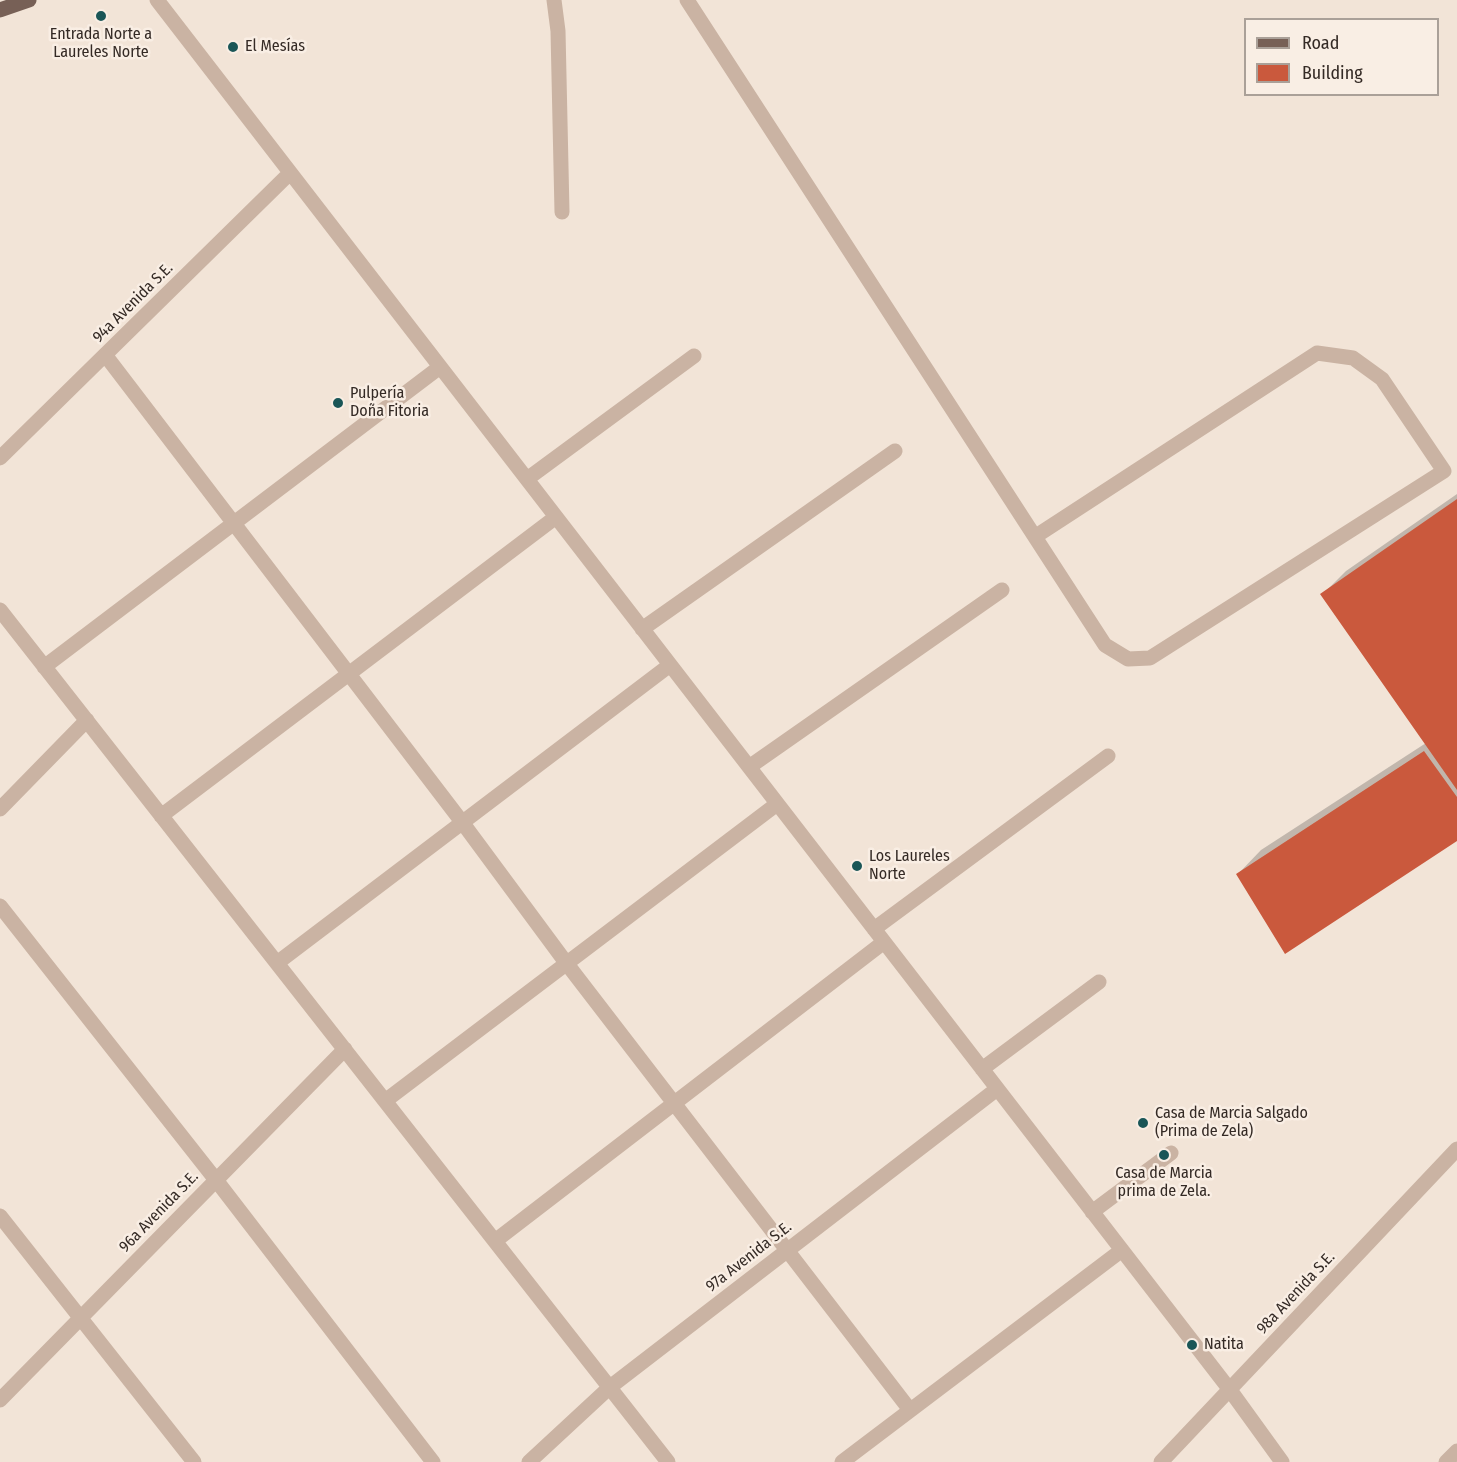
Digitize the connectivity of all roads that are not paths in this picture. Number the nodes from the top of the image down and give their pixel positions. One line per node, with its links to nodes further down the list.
1 (29, 0): 5 (main road)
2 (157, 0): 6 (street)
3 (554, 0): 7 (street)
4 (687, 0): 16 (street)
5 (0, 10)
6 (290, 172): 8 (street, 94a Avenida S.E.); 10 (street)
7 (562, 212)
8 (105, 356): 12 (street, 94a Avenida S.E.); 15 (street)
9 (693, 357): 13 (street)
10 (440, 367): 13 (street); 15 (street)
11 (895, 451): 19 (street)
12 (0, 458)
13 (526, 479): 14 (street)
14 (556, 517): 19 (street); 22 (street)
15 (233, 523): 21 (street); 22 (street)
16 (1036, 536): 16 (street)
17 (1002, 590): 25 (street)
18 (0, 610): 21 (street)
19 (642, 630): 20 (street)
20 (670, 665): 25 (street); 29 (street)
21 (44, 667): 23 (street)
22 (348, 674): 28 (street); 29 (street)
23 (87, 720): 27 (street); 28 (street)
24 (1108, 756): 31 (street)
25 (749, 767): 26 (street)
26 (777, 804): 31 (street); 34 (street)
27 (0, 808)
28 (161, 816): 33 (street)
29 (462, 822): 33 (street); 34 (street)
30 (0, 906): 43 (street)
31 (874, 929): 32 (street)
32 (884, 942): 37 (street); 40 (street)
33 (277, 963): 36 (street)
34 (567, 964): 39 (street); 40 (street)
35 (1099, 982): 37 (street)
36 (345, 1049): 39 (street); 43 (street, 96a Avenida S.E.)
37 (981, 1069): 38 (street)
38 (997, 1089): 44 (street); 47 (street, 97a Avenida S.E.)
39 (385, 1101): 46 (street)
40 (675, 1102): 46 (street); 47 (street)
41 (1457, 1149): 51 (street, 98a Avenida S.E.)
42 (1171, 1153): 44 (street)
43 (216, 1180): 49 (street, 96a Avenida S.E.); 56 (street)
44 (1092, 1212): 48 (street)
45 (0, 1216): 49 (street)
46 (495, 1241): 50 (street)
47 (788, 1250): 50 (street, 97a Avenida S.E.); 53 (street)
48 (1122, 1250): 51 (street); 53 (street)
49 (81, 1318): 52 (street, 96a Avenida S.E.); 55 (street)
50 (610, 1388): 57 (street, 97a Avenida S.E.); 58 (street)
51 (1230, 1390): 60 (street, 98a Avenida S.E.); 61 (street)
52 (0, 1400)
53 (910, 1410): 59 (street)
54 (1457, 1451): 62 (street)
55 (194, 1462)
56 (433, 1462)
57 (529, 1462)
58 (669, 1462)
59 (842, 1462)
60 (1161, 1462)
61 (1282, 1462)
62 (1446, 1462)

